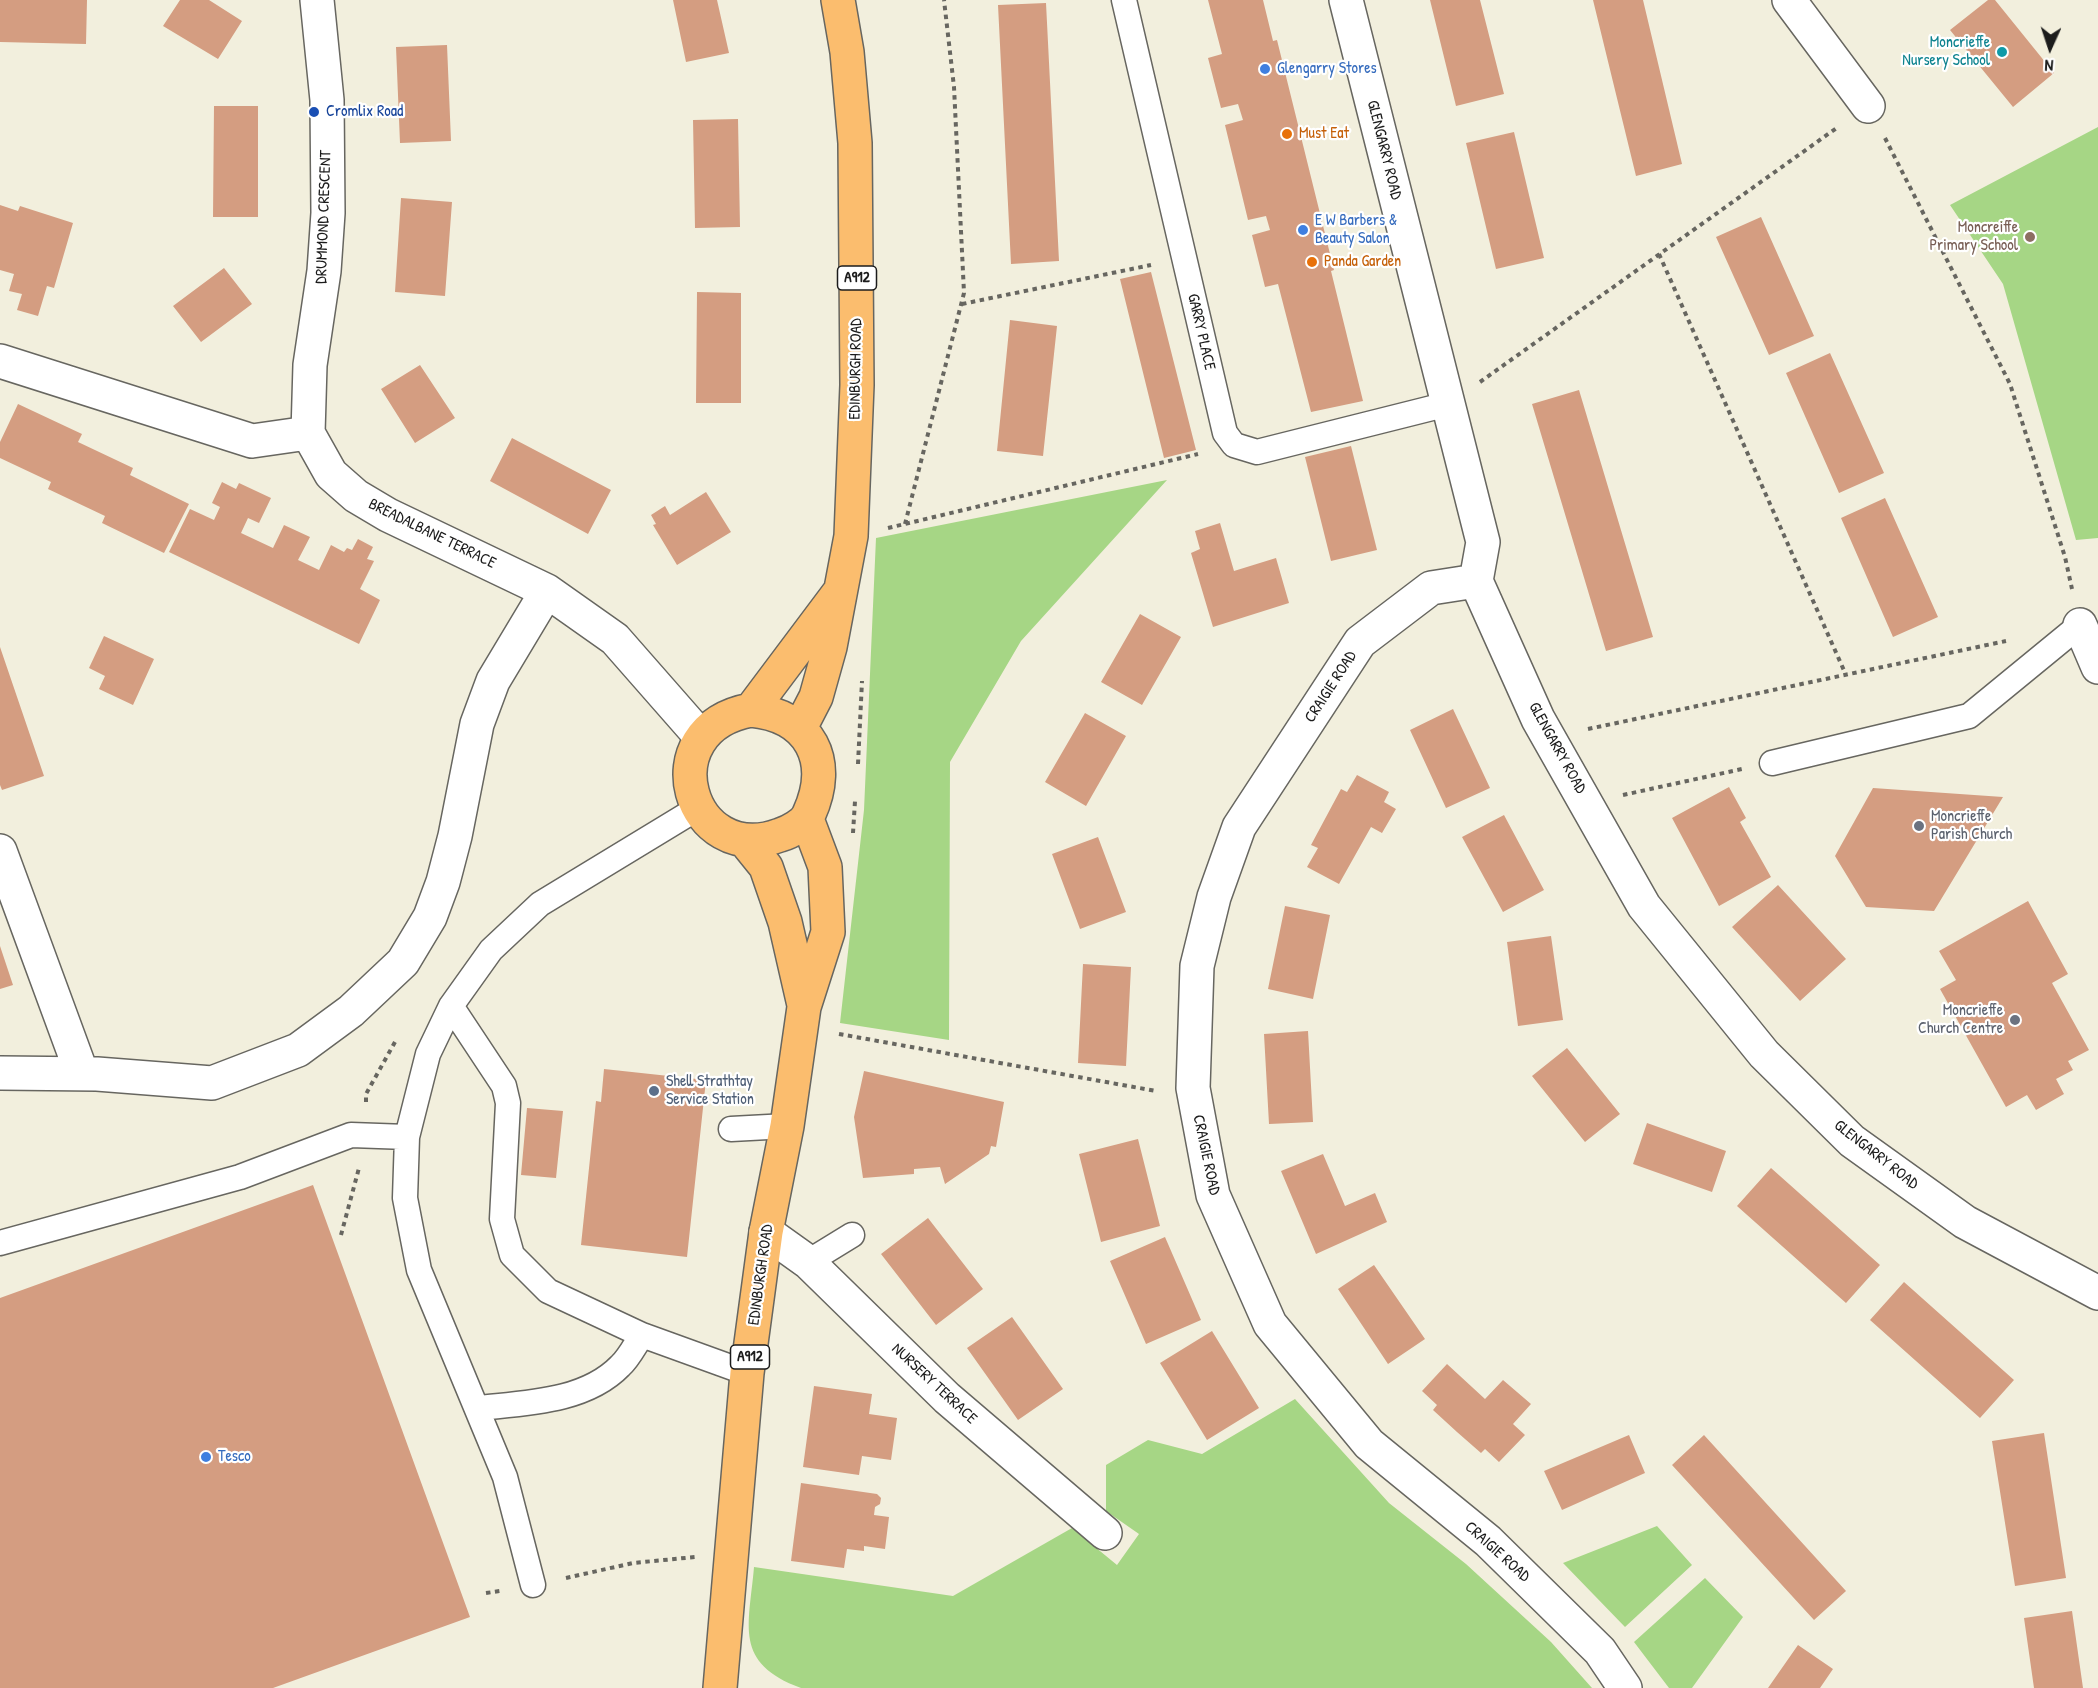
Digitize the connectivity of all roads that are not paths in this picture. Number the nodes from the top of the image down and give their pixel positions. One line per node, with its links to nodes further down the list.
1 (316, 0): 9 (street, DRUMMOND CRESCENT)
2 (838, 0): 12 (main road, EDINBURGH ROAD / A912)
3 (1124, 0): 8 (lane, GARRY PLACE)
4 (1346, 0): 8 (street, GLENGARRY ROAD)
5 (1789, 0): 6 (street)
6 (1868, 106)
7 (0, 361): 9 (street)
8 (1448, 404): 10 (street, GLENGARRY ROAD)
9 (308, 434): 11 (street, BREADALBANE TERRACE)
10 (1476, 581): 34 (street, GLENGARRY ROAD); 41 (street, CRAIGIE ROAD)
11 (547, 591): 17 (street, BREADALBANE TERRACE); 26 (street)
12 (839, 593): 15 (main road, EDINBURGH ROAD / A912); 16 (main road, EDINBURGH ROAD / A912)
13 (2080, 625): 14 (street); 18 (lane)
14 (2098, 667)
15 (751, 710): 16 (main road); 17 (main road)
16 (800, 728): 20 (main road)
17 (701, 737): 19 (main road)
18 (1772, 763)
19 (698, 808): 21 (main road); 23 (lane)
20 (807, 819): 21 (main road); 24 (main road, EDINBURGH ROAD / A912)
21 (745, 841): 24 (main road, EDINBURGH ROAD / A912)
22 (0, 851): 26 (street)
23 (451, 1005): 29 (lane); 35 (lane)
24 (803, 1018): 27 (main road, EDINBURGH ROAD / A912)
25 (0, 1073): 26 (street)
26 (82, 1074)
27 (788, 1125): 28 (lane); 30 (main road, EDINBURGH ROAD / A912)
28 (731, 1129)
29 (407, 1137): 32 (lane); 37 (lane)
30 (766, 1232): 33 (street, NURSERY TERRACE); 36 (main road, EDINBURGH ROAD / A912)
31 (852, 1235): 33 (lane)
32 (0, 1243)
33 (808, 1262): 38 (street, NURSERY TERRACE)
34 (2098, 1293)
35 (642, 1335): 36 (lane); 37 (lane)
36 (747, 1373): 40 (main road, EDINBURGH ROAD / A912)
37 (479, 1408): 39 (lane)
38 (1105, 1533)
39 (532, 1585)
40 (720, 1688)
41 (1626, 1688)

